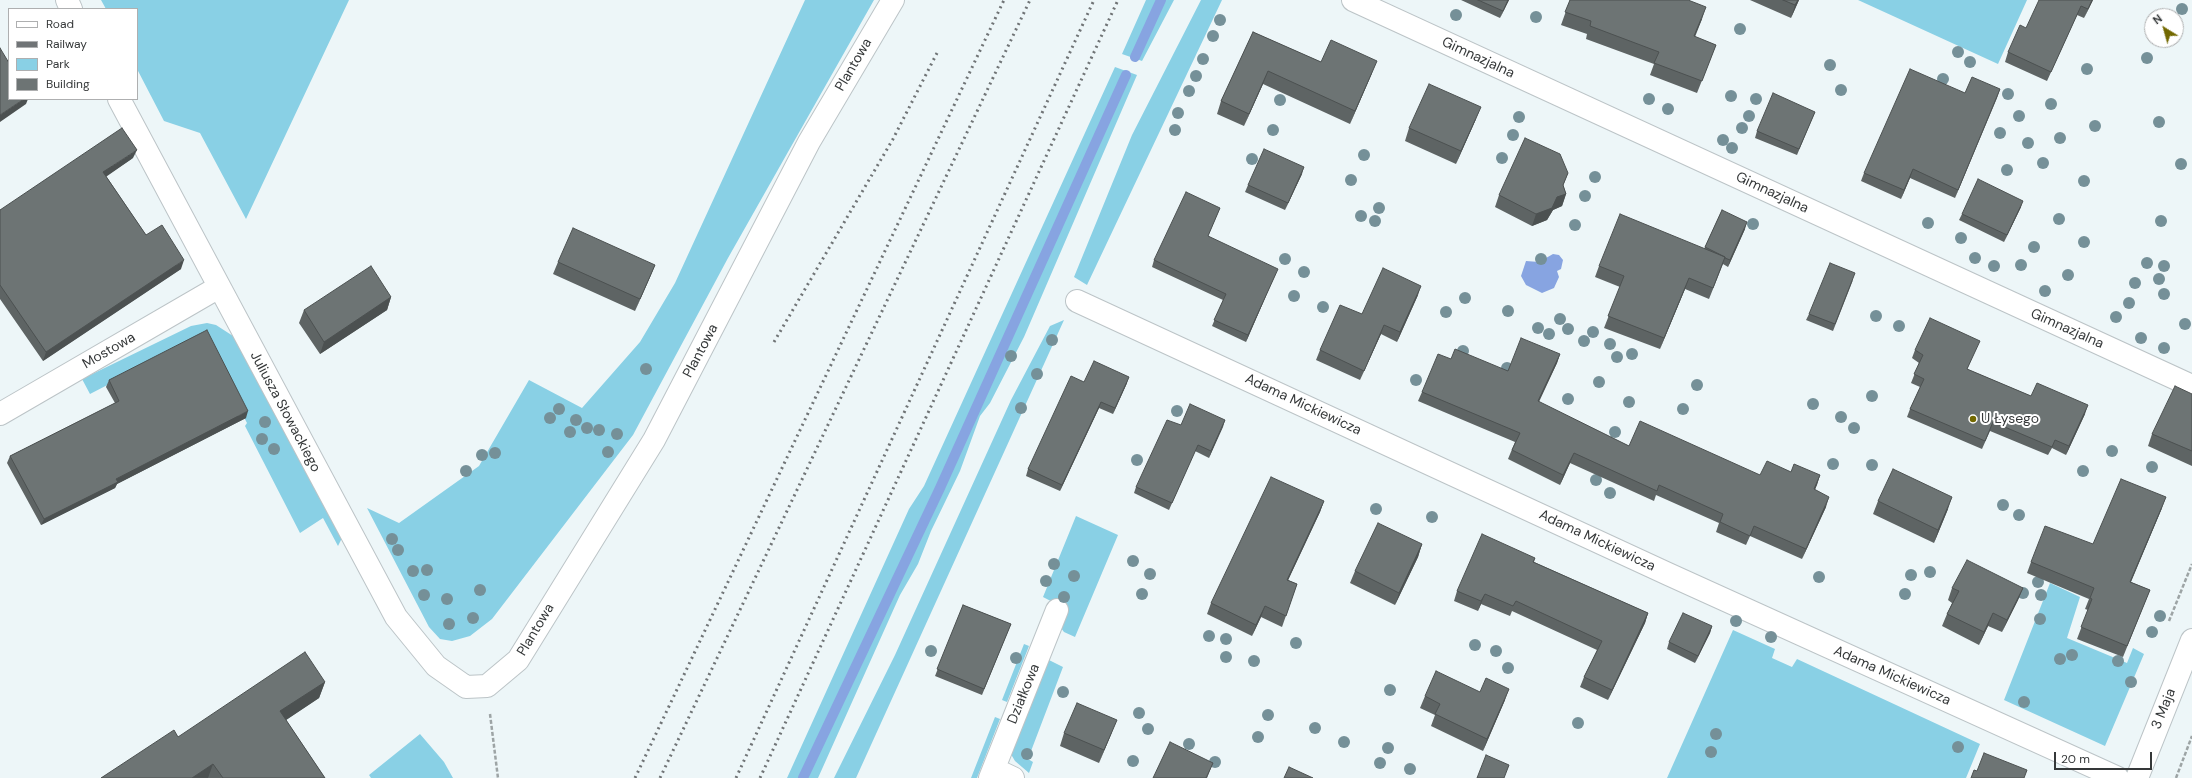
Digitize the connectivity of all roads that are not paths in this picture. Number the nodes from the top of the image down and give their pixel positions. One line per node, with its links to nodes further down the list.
1 (893, 0): 10 (street, Plantowa)
2 (1353, 0): 6 (street, Gimnazjalna)
3 (120, 100): 4 (street, Juliusza Słowackiego)
4 (219, 287): 7 (street, Mostowa); 10 (street, Juliusza Słowackiego)
5 (1077, 301): 13 (street, Adama Mickiewicza)
6 (2192, 386)
7 (0, 414)
8 (1057, 610): 11 (street, Działkowa)
9 (2192, 640): 14 (street, 3 Maja)
10 (487, 686)
11 (992, 773): 12 (street)
12 (1013, 778)
13 (2118, 778)
14 (2137, 778)

